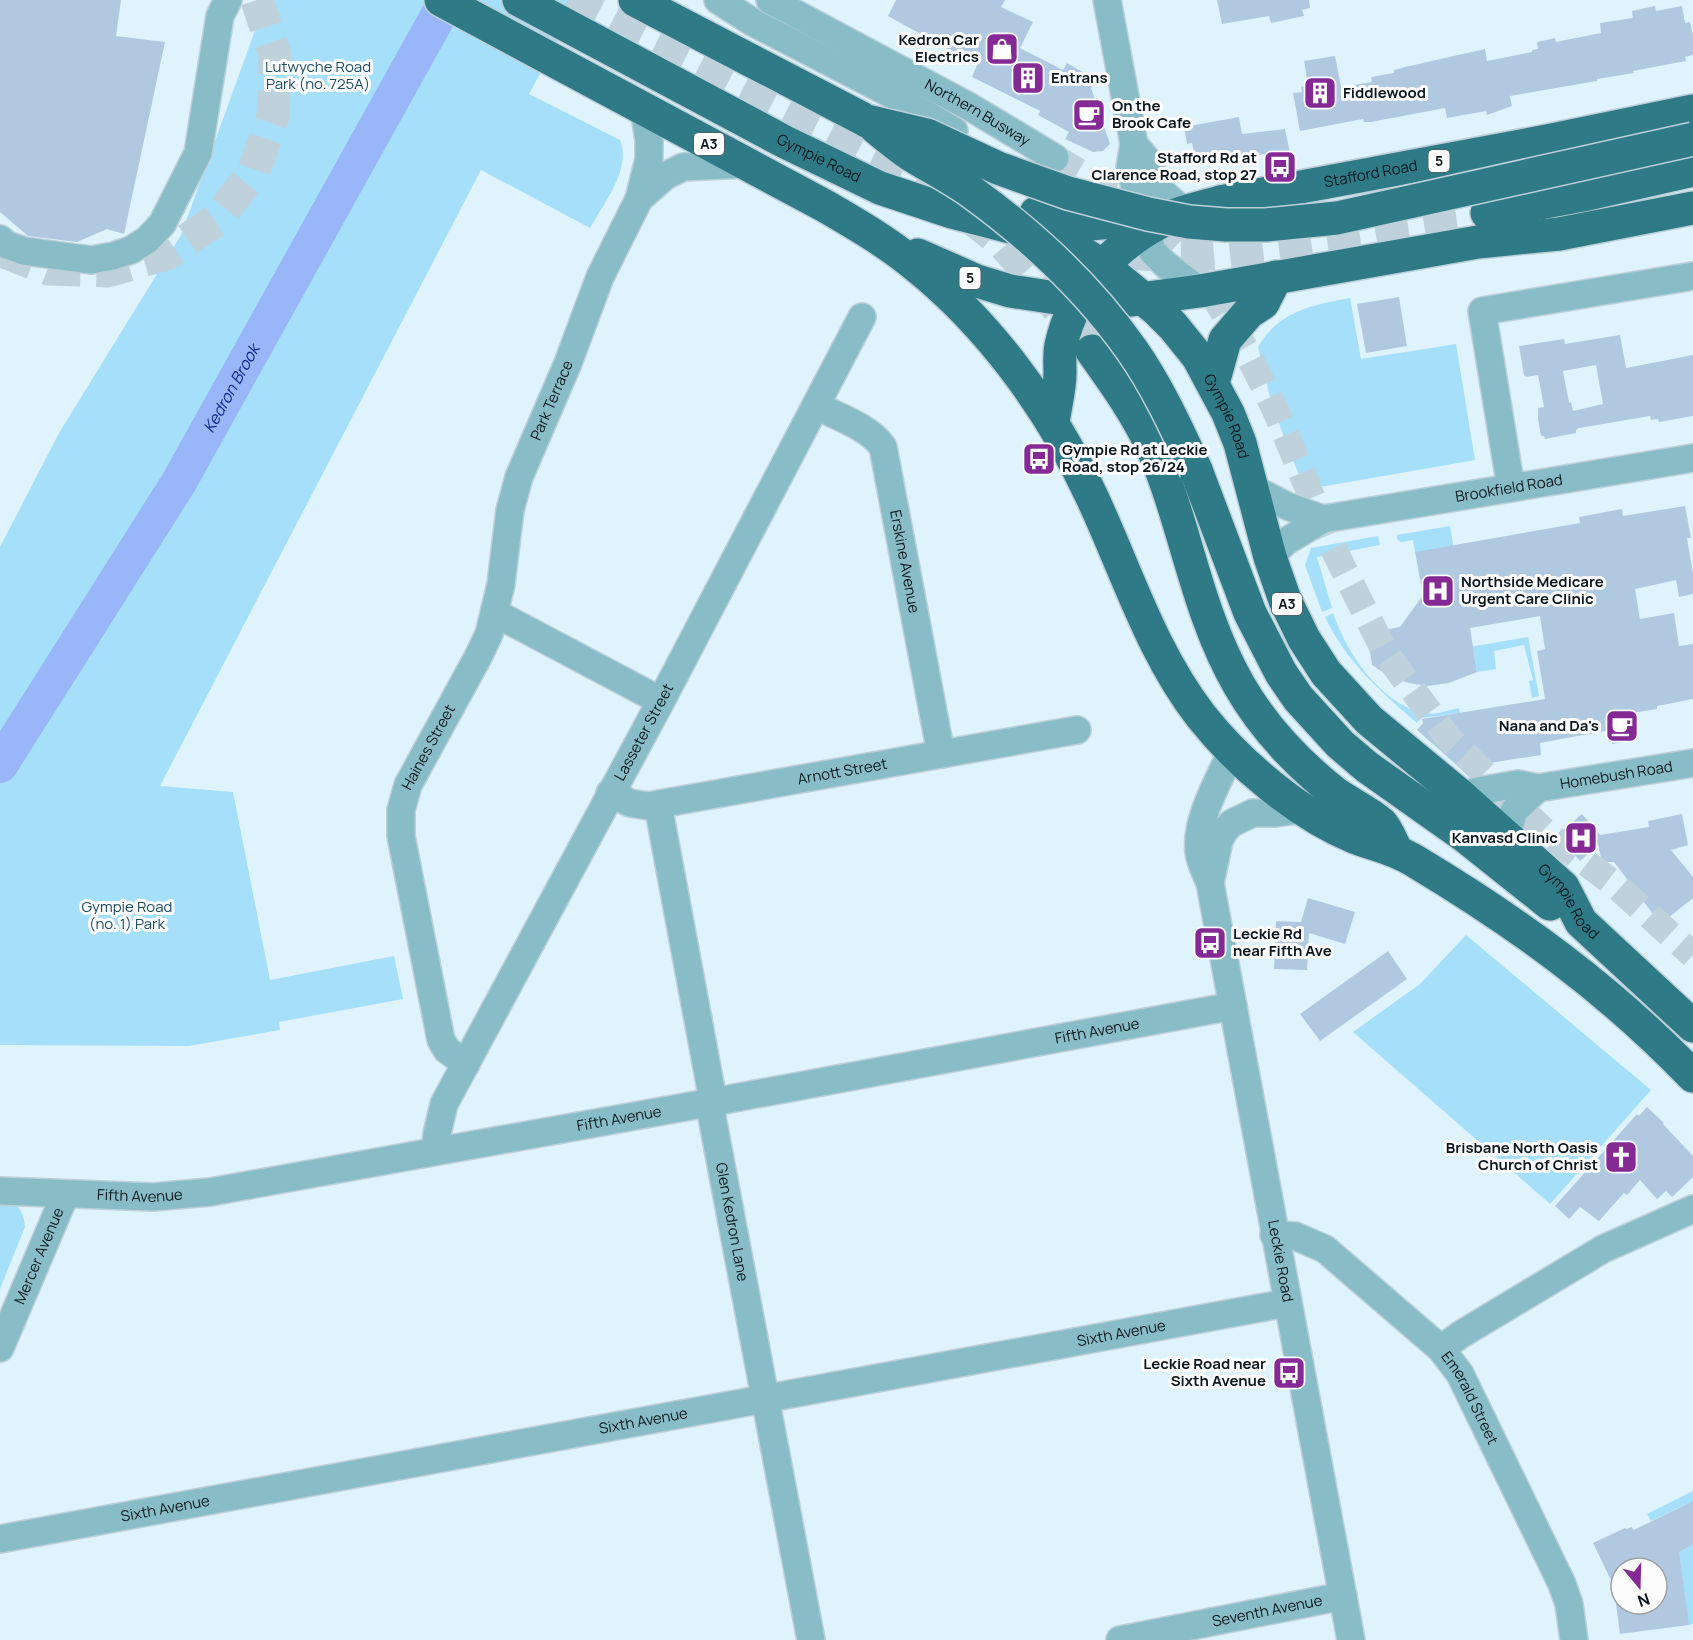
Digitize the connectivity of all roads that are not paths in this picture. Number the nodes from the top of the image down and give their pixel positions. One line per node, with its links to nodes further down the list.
1 (228, 0): 27 (street)
2 (441, 0): 8 (highway, A3)
3 (519, 0): 13 (highway, Gympie Road / A3)
4 (635, 0): 10 (highway)
5 (718, 0): 11 (street, Northern Busway)
6 (770, 0): 15 (street, Northern Busway)
7 (1107, 0): 14 (street)
8 (644, 109): 16 (highway, A3); 19 (street, Park Terrace)
9 (1693, 111): 22 (highway, Stafford Road / 5)
10 (867, 121): 12 (highway, bridge); 58 (highway, bridge)
11 (954, 131)
12 (1693, 139)
13 (785, 142): 18 (highway, A3); 28 (highway, Gympie Road / A3)
14 (1134, 144): 22 (street); 26 (street)
15 (1055, 158)
16 (746, 164): 19 (street, Park Terrace); 25 (highway, A3)
17 (1693, 170): 23 (highway)
18 (926, 184)
19 (639, 199): 44 (street, Park Terrace)
20 (1014, 207): 24 (highway)
21 (1693, 208): 30 (highway, 5)
22 (1185, 212): 26 (highway, Stafford Road / 5)
23 (1487, 213)
24 (1086, 219): 28 (street)
25 (868, 231): 32 (highway, 5); 38 (highway, A3)
26 (1146, 231): 28 (highway, Stafford Road / 5); 31 (street)
27 (0, 239)
28 (1102, 265): 32 (highway, Stafford Road / 5); 33 (highway, Gympie Road / A3)
29 (1693, 276): 41 (street)
30 (1276, 277): 31 (highway, 5); 36 (highway)
31 (1200, 291): 33 (highway, 5)
32 (1079, 299): 33 (highway, 5); 38 (highway, Stafford Road / 5)
33 (1144, 299): 36 (highway, Gympie Road / A3)
34 (862, 317): 37 (street, Lasseter Street)
35 (1092, 351): 56 (highway)
36 (1213, 383): 40 (highway, Gympie Road / A3)
37 (817, 406): 45 (street, Lasseter Street); 48 (street, Erskine Avenue)
38 (1053, 423): 47 (highway, A3)
39 (1693, 458): 41 (street, Brookfield Road)
40 (1252, 488): 42 (street, Brookfield Road); 43 (highway, Gympie Road / A3)
41 (1511, 488): 42 (street, Brookfield Road)
42 (1323, 519): 43 (street, Brookfield Road)
43 (1270, 557): 52 (highway, Gympie Road / A3)
44 (495, 613): 45 (street); 61 (street, Haines Street)
45 (661, 700): 51 (street, Lasseter Street)
46 (1077, 730): 48 (street, Arnott Street)
47 (1232, 751): 54 (highway, A3); 57 (street, Leckie Road)
48 (941, 754): 53 (street, Arnott Street)
49 (1693, 763): 50 (street, Homebush Road)
50 (1538, 788): 52 (street, Homebush Road); 55 (street, Homebush Road)
51 (610, 793): 53 (street, Arnott Street); 61 (street, Lasseter Street)
52 (1461, 796): 55 (highway, Gympie Road / A3)
53 (658, 805): 63 (street, Glen Kedron Lane)
54 (1305, 809): 56 (highway, A3); 57 (street, Leckie Road)
55 (1506, 837): 58 (highway, Gympie Road / A3)
56 (1396, 850): 62 (highway, A3)
57 (1210, 883): 59 (street, Leckie Road)
58 (1581, 922): 60 (highway, Gympie Road / A3)
59 (1233, 1006): 63 (street, Fifth Avenue); 68 (street, Leckie Road)
60 (1693, 1026)
61 (466, 1064): 64 (street, Lasseter Street)
62 (1693, 1076)
63 (712, 1102): 64 (street, Fifth Avenue); 72 (street, Glen Kedron Lane)
64 (435, 1151): 66 (street, Fifth Avenue)
65 (0, 1191): 66 (street, Fifth Avenue)
66 (64, 1195): 70 (street, Mercer Avenue)
67 (1693, 1209): 71 (street)
68 (1274, 1235): 69 (street, Leckie Road); 71 (street, Emerald Street)
69 (1287, 1303): 72 (street, Sixth Avenue); 74 (street, Leckie Road)
70 (0, 1348)
71 (1441, 1349): 78 (street, Emerald Street)
72 (766, 1398): 73 (street, Sixth Avenue); 75 (street, Glen Kedron Lane)
73 (0, 1539)
74 (1343, 1596): 76 (street, Seventh Avenue); 77 (street, Leckie Road)
75 (811, 1640)
76 (1120, 1640)
77 (1351, 1640)
78 (1574, 1640)

